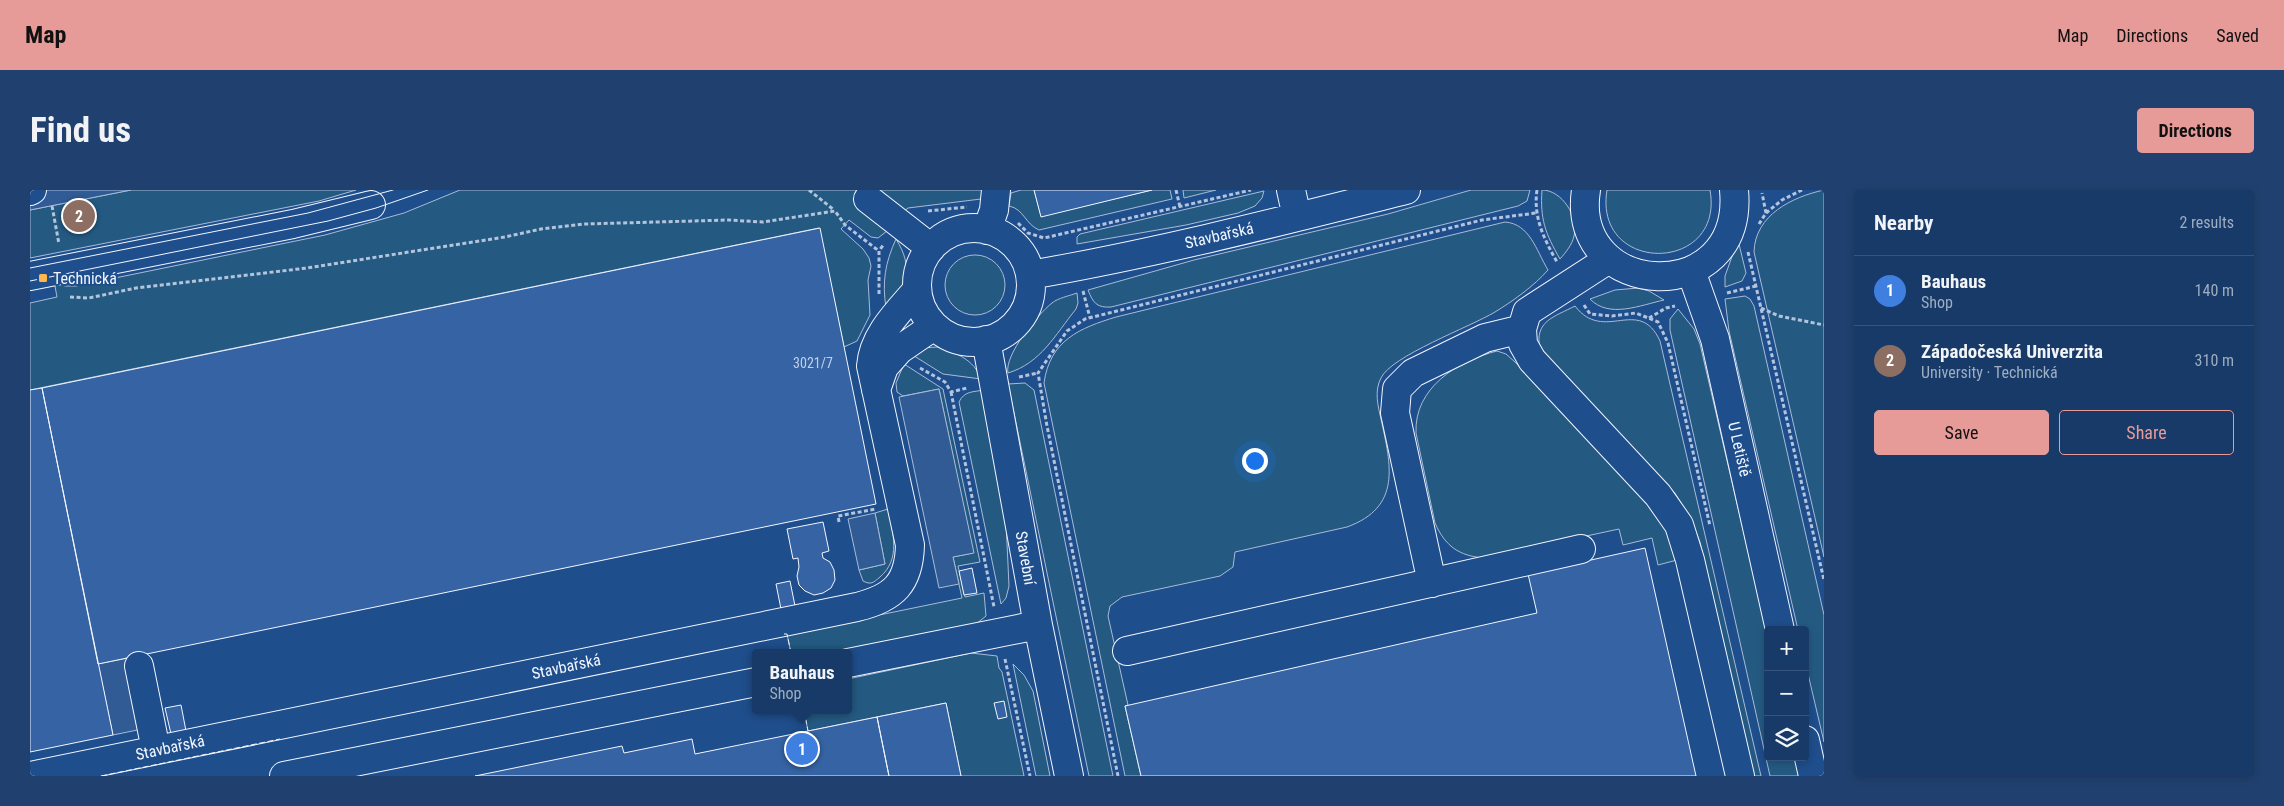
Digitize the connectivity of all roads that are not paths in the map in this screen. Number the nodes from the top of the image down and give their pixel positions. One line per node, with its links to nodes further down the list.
1 (1291, 190): 8 (street)
2 (1406, 190): 8 (street, Stavbařská)
3 (1586, 190): 10 (street)
4 (1734, 190): 11 (street)
5 (868, 199): 9 (street)
6 (371, 205): 13 (street)
7 (992, 210): 9 (street); 12 (street)
8 (1297, 217): 12 (street, Stavbařská)
9 (931, 248): 14 (street)
10 (1610, 259): 11 (street); 16 (street)
11 (1691, 271): 22 (street, U Letiště)
12 (1030, 275): 17 (street)
13 (30, 276)
14 (917, 290): 15 (street); 18 (street, Stavbařská)
15 (934, 326): 17 (street); 18 (street)
16 (1522, 329): 20 (street); 32 (street)
17 (986, 340): 21 (street, Stavební)
18 (876, 390): 27 (street, Stavbařská)
19 (1581, 549): 20 (street)
20 (1432, 583): 23 (street)
21 (1038, 625): 24 (street); 31 (street, Stavební)
22 (1779, 626)
23 (1127, 651)
24 (852, 662)
25 (140, 666): 27 (street)
26 (752, 683): 30 (street)
27 (156, 750): 29 (street, Stavbařská)
28 (1809, 758): 33 (street)
29 (30, 776)
30 (284, 776)
31 (1069, 776)
32 (1740, 776)
33 (1813, 776)

